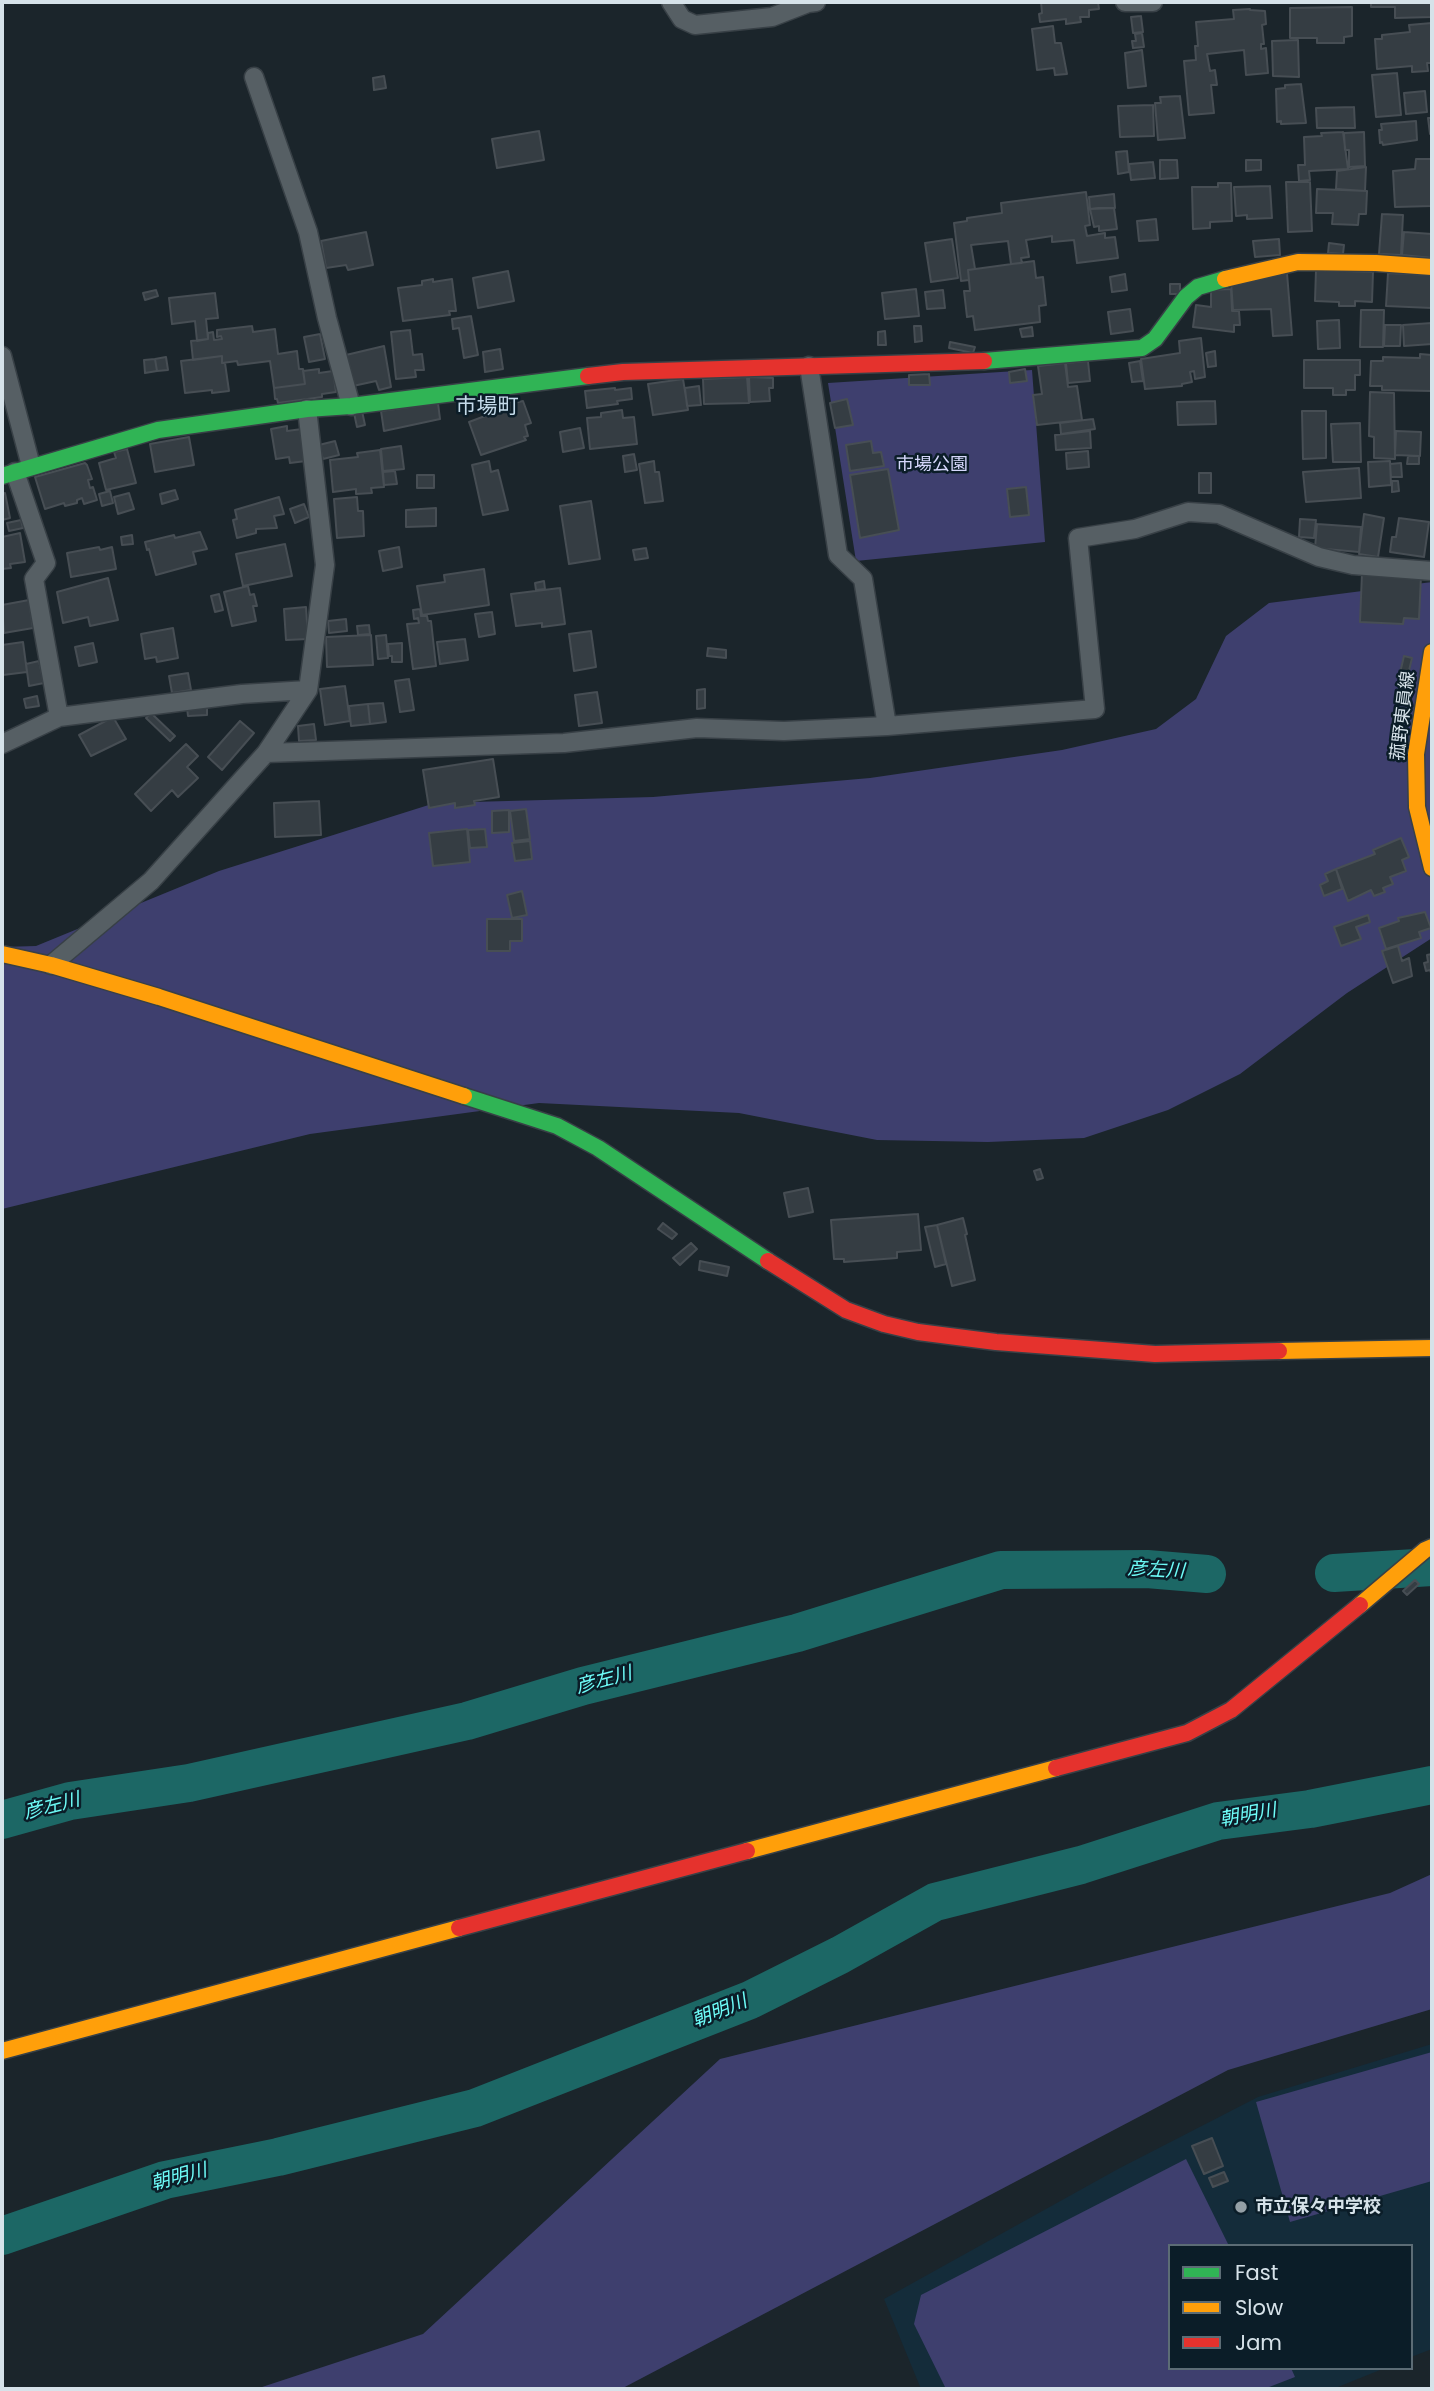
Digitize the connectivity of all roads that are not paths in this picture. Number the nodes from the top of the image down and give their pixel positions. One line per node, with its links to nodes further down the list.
1 (671, 2): 2 (street)
2 (816, 2)
3 (1125, 2): 4 (street)
4 (1153, 2)
5 (254, 77): 9 (street)
6 (1432, 267): 8 (street)
7 (2, 356): 11 (street)
8 (809, 366): 9 (street); 16 (street)
9 (351, 406): 10 (street)
10 (307, 409): 11 (street); 14 (street)
11 (16, 472): 15 (street)
12 (1432, 571): 16 (street)
13 (1432, 652): 19 (street, 菰野東員線)
14 (309, 690): 15 (street); 18 (street)
15 (59, 716): 17 (street)
16 (887, 726): 18 (street)
17 (2, 744)
18 (266, 753): 21 (street)
19 (1432, 868)
20 (2, 954): 21 (street)
21 (51, 965): 22 (street)
22 (1432, 1349)
23 (1429, 1549): 24 (street)
24 (2, 2051)

